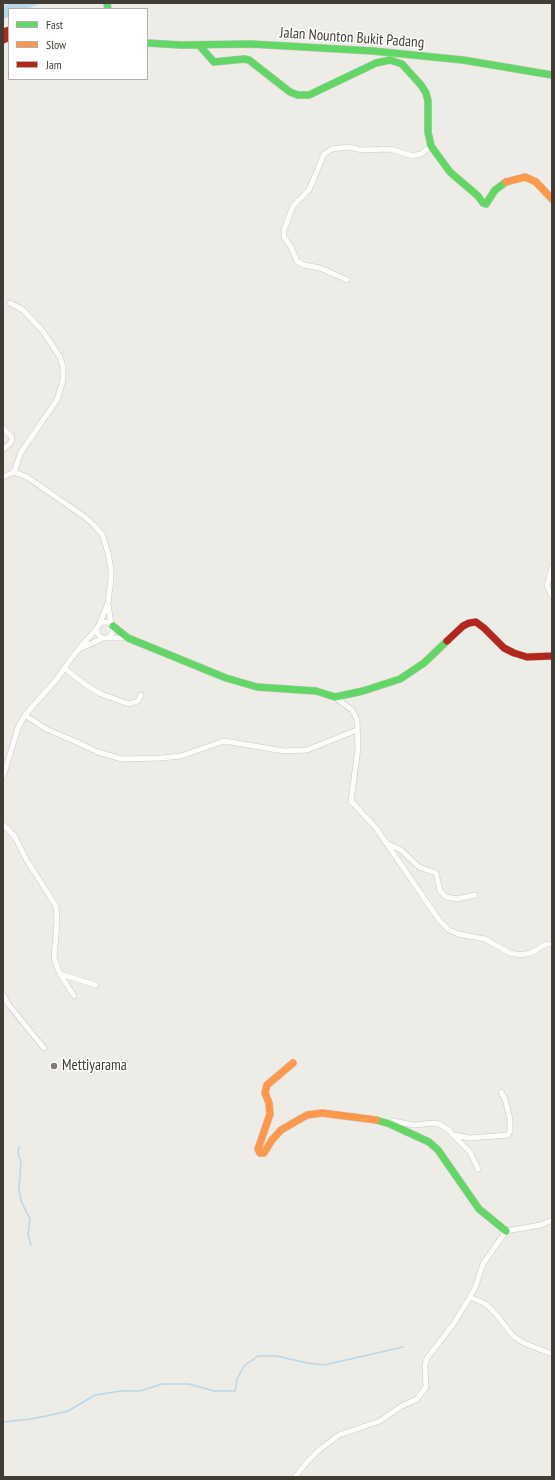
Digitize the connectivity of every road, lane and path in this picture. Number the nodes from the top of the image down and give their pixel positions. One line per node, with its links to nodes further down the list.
1 (148, 42): 2 (street, Jalan Nounton Bukit Padang)
2 (199, 45): 3 (street, Jalan Nounton Bukit Padang); 4 (street)
3 (400, 53): 4 (street); 5 (street, Jalan Nounton Bukit Padang)
4 (402, 64): 6 (street)
5 (552, 75)
6 (431, 146): 7 (street); 8 (street)
7 (552, 199)
8 (347, 280)
9 (10, 303): 12 (street)
10 (3, 428): 11 (street)
11 (3, 448)
12 (14, 472): 13 (street); 16 (street)
13 (3, 477)
14 (552, 567): 15 (street)
15 (552, 596)
16 (108, 603): 17 (street); 18 (street)
17 (112, 625): 18 (street); 19 (street); 20 (street)
18 (98, 627): 19 (street); 21 (street)
19 (105, 638): 20 (street); 21 (street)
20 (128, 638): 25 (street)
21 (80, 649): 23 (street)
22 (552, 656): 25 (street)
23 (64, 668): 24 (street); 26 (street)
24 (141, 695)
25 (335, 696): 27 (street)
26 (25, 715): 27 (street); 28 (street)
27 (357, 730): 30 (street)
28 (3, 777)
29 (3, 825): 33 (street)
30 (386, 843): 31 (street); 32 (street)
31 (475, 895)
32 (552, 944)
33 (60, 974): 34 (street); 36 (street)
34 (96, 985)
35 (3, 994): 37 (street)
36 (74, 996)
37 (44, 1048)
38 (293, 1063): 40 (street)
39 (501, 1092): 41 (street)
40 (390, 1124): 41 (street); 44 (street)
41 (453, 1134): 42 (street)
42 (478, 1169)
43 (552, 1220): 44 (street)
44 (506, 1231): 45 (street)
45 (470, 1297): 46 (street); 47 (street)
46 (552, 1354)
47 (295, 1477)

